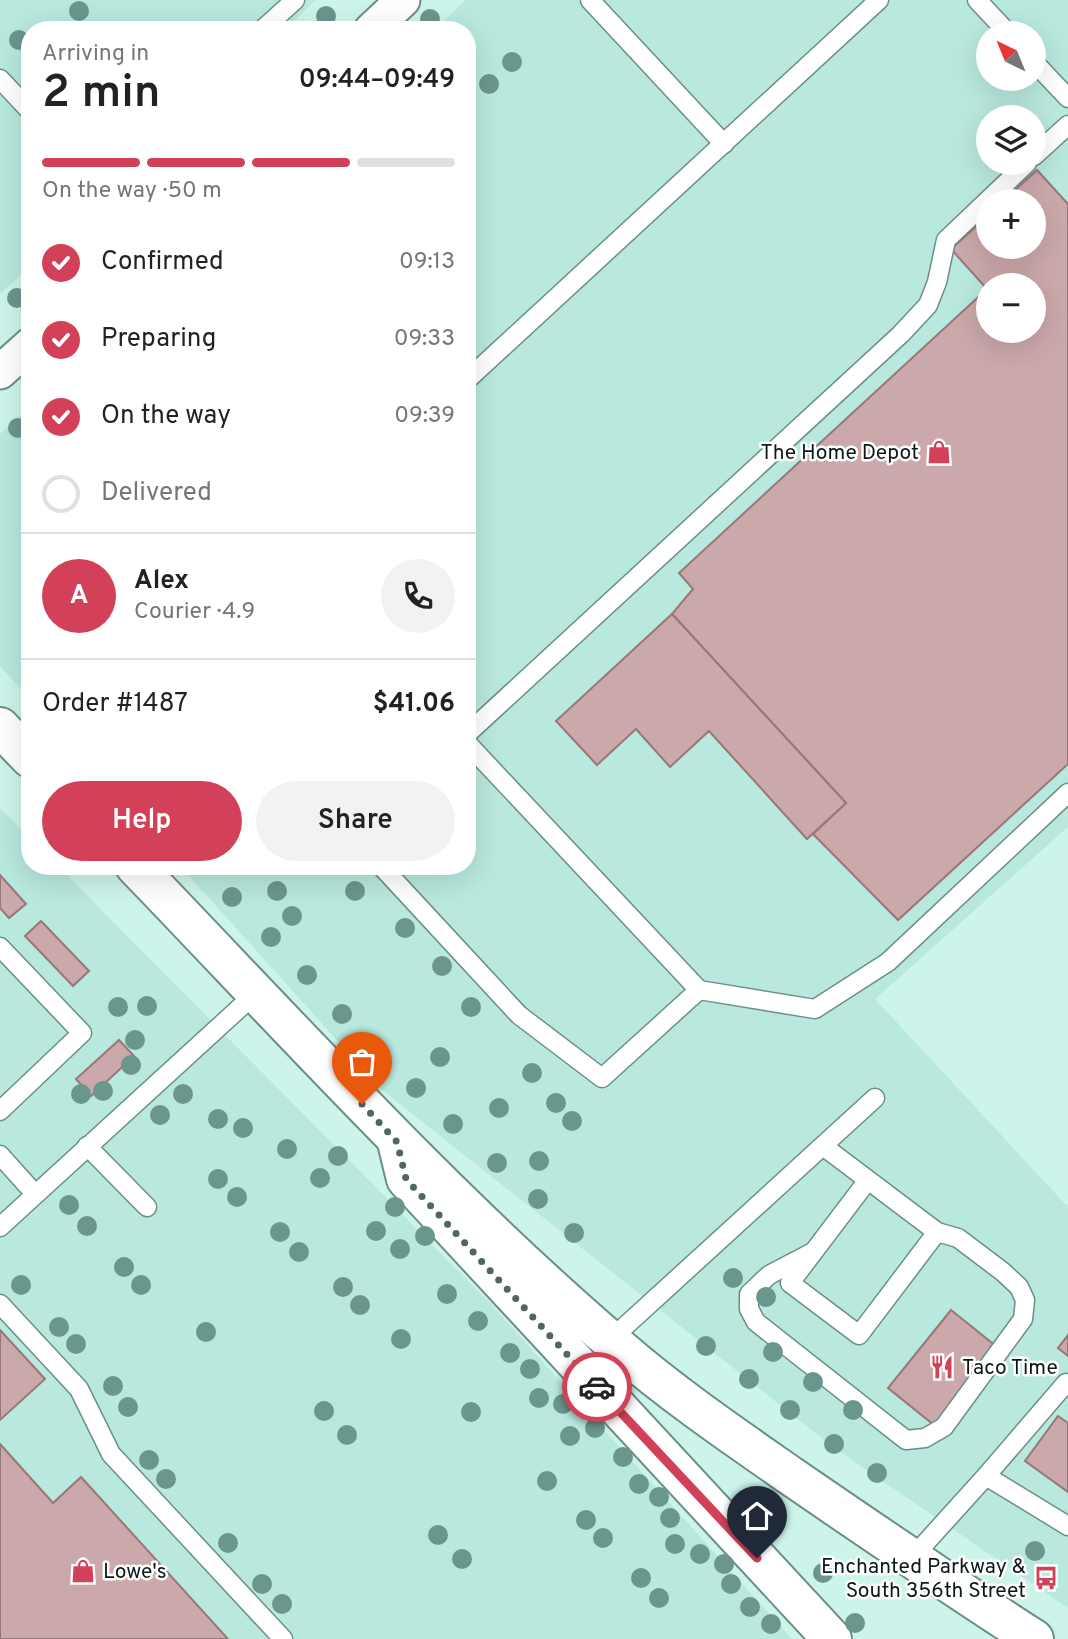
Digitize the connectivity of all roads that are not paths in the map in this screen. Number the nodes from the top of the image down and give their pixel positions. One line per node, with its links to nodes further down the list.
1 (295, 0): 6 (lane)
2 (403, 0): 7 (street)
3 (590, 0): 14 (lane)
4 (879, 0): 14 (lane)
5 (977, 0): 8 (lane)
6 (272, 21)
7 (381, 21)
8 (997, 21)
9 (1046, 75): 11 (lane)
10 (0, 79): 12 (lane)
11 (1068, 98)
12 (21, 101)
13 (1068, 125): 15 (lane)
14 (724, 144): 18 (lane)
15 (1046, 145)
16 (1014, 175): 20 (lane)
17 (21, 353): 19 (street)
18 (476, 365)
19 (0, 372)
20 (476, 726)
21 (0, 727): 22 (main road)
22 (21, 749)
23 (476, 753): 28 (lane)
24 (1068, 793): 28 (lane)
25 (144, 875): 29 (main road)
26 (389, 875): 28 (lane)
27 (0, 947): 31 (lane)
28 (699, 990)
29 (256, 993): 32 (main road); 33 (lane)
30 (876, 1098): 34 (lane)
31 (0, 1111)
32 (397, 1142): 43 (main road); 49 (main road)
33 (87, 1146): 37 (lane); 38 (lane)
34 (823, 1146): 36 (lane); 43 (lane)
35 (0, 1155): 37 (lane)
36 (868, 1180): 40 (lane); 41 (lane)
37 (35, 1194): 39 (lane)
38 (148, 1207)
39 (0, 1227)
40 (937, 1231): 41 (lane); 41 (lane)
41 (813, 1252)
42 (0, 1304): 48 (lane)
43 (610, 1340): 47 (main road)
44 (1068, 1384): 45 (lane)
45 (985, 1476): 46 (lane); 47 (lane)
46 (1068, 1526)
47 (911, 1559): 50 (main road)
48 (283, 1639)
49 (832, 1639)
50 (1034, 1639)

